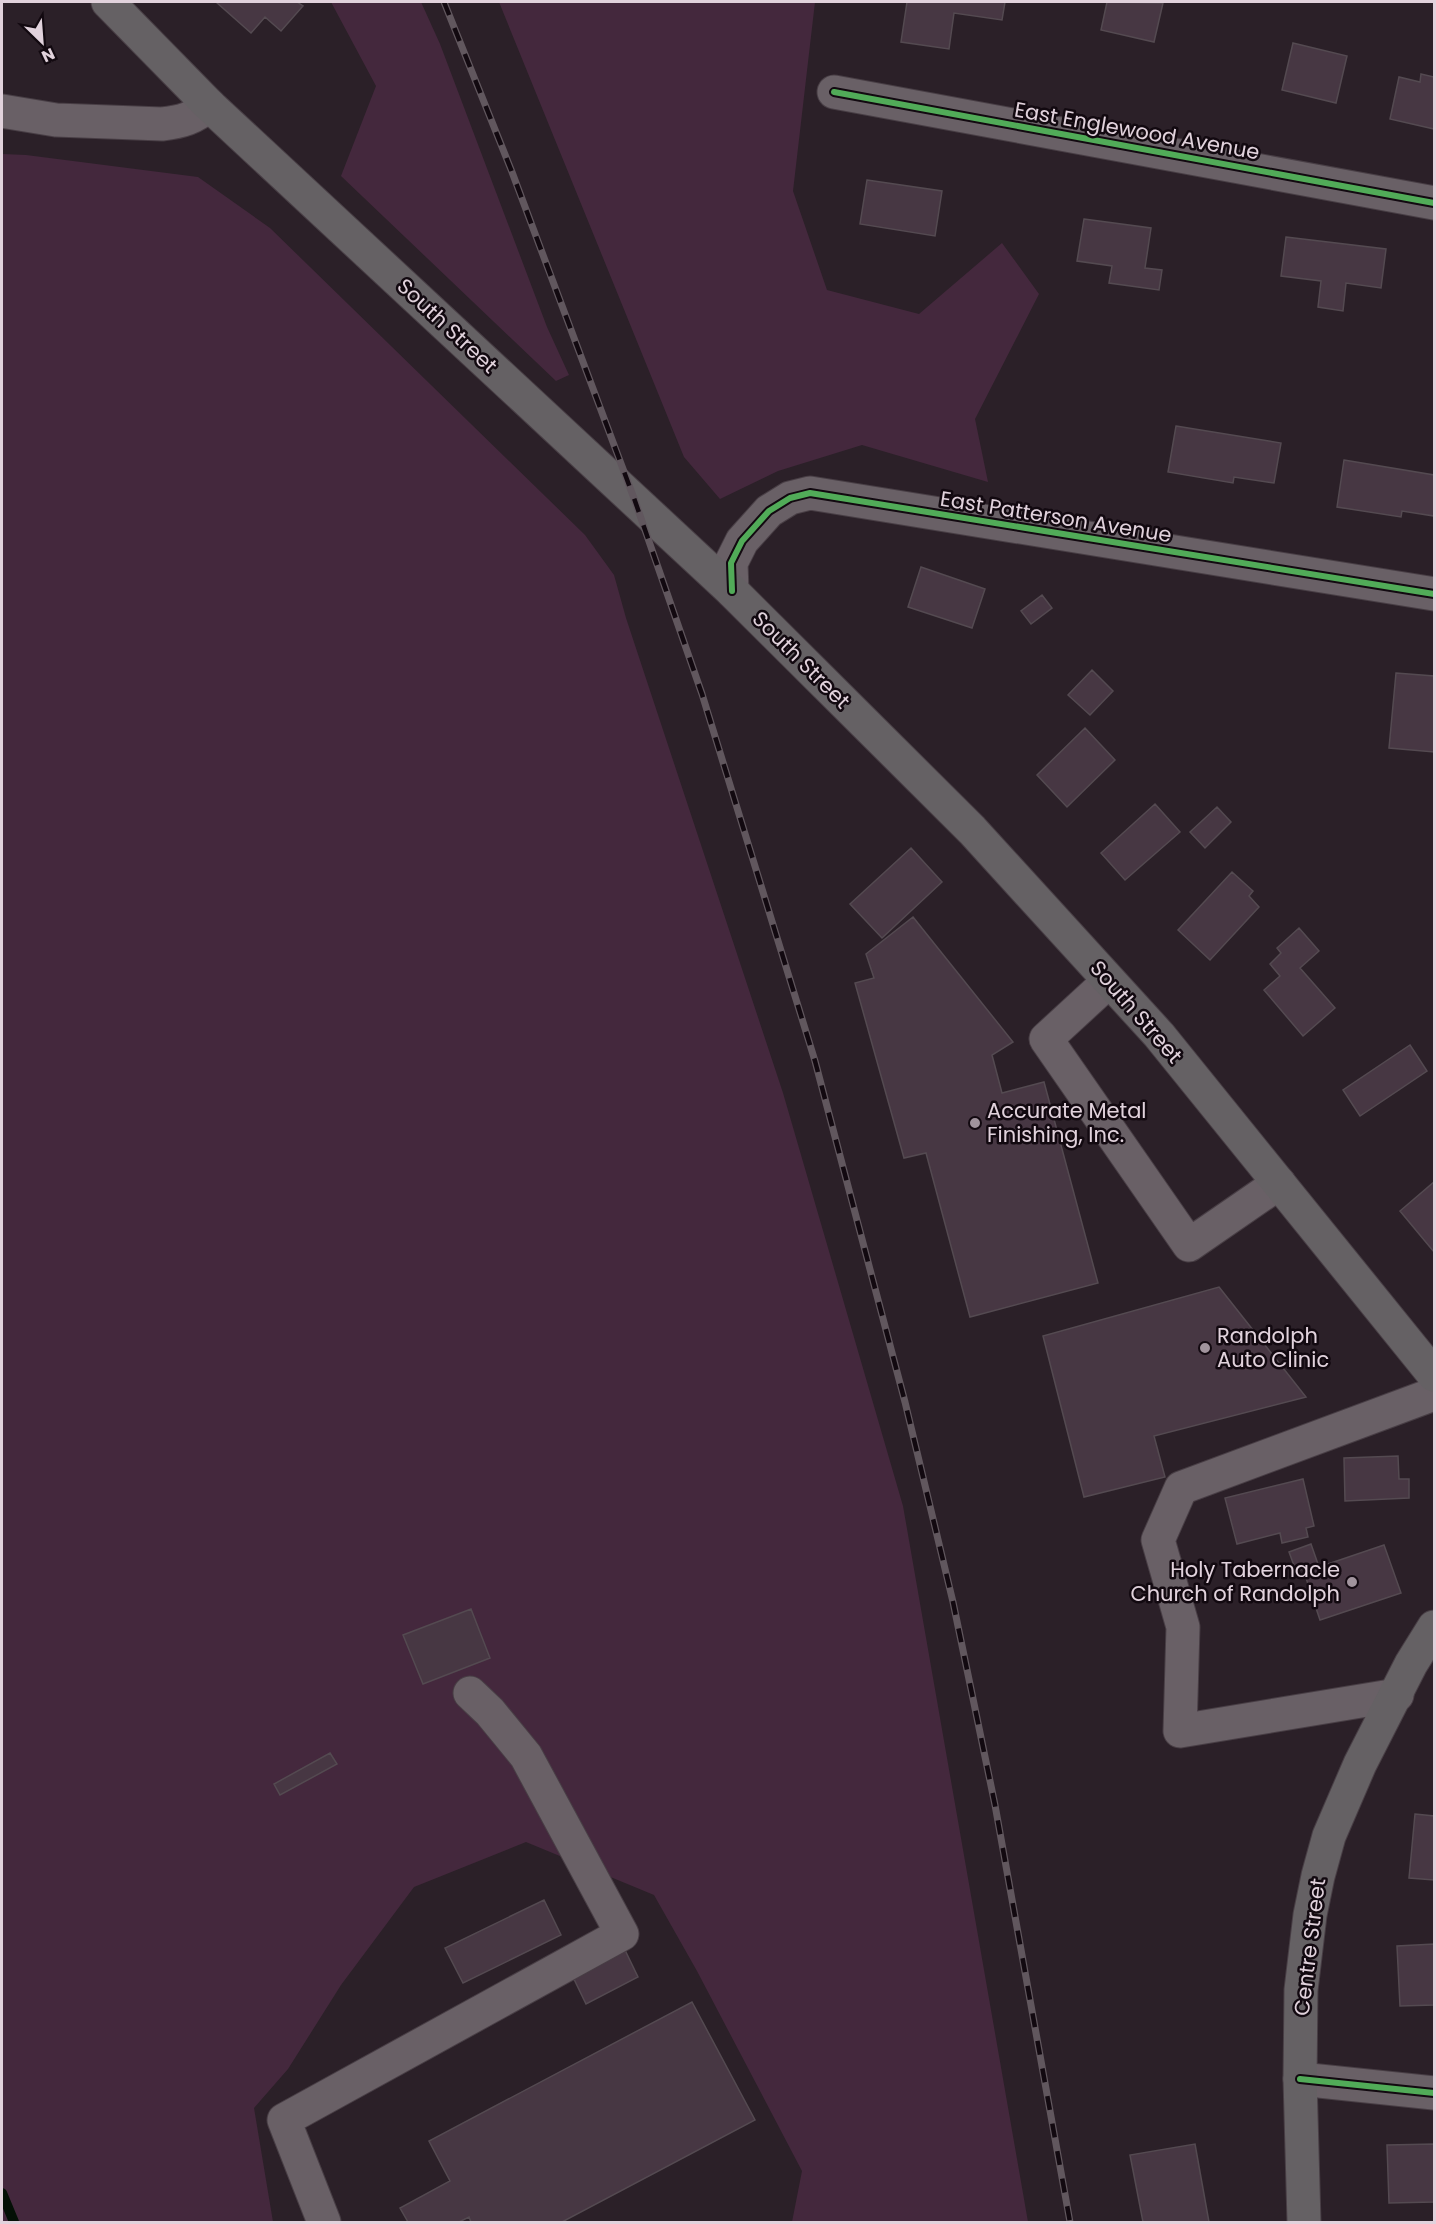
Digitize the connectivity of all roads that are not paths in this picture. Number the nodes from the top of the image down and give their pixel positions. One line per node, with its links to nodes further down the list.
1 (108, 2): 3 (main road, South Street)
2 (834, 92): 5 (street, East Englewood Avenue)
3 (209, 105): 4 (street); 6 (main road, South Street)
4 (2, 111)
5 (1434, 203)
6 (732, 591): 7 (street, East Patterson Avenue); 8 (main road, South Street)
7 (1434, 594)
8 (1109, 981): 9 (main road, South Street); 9 (street)
9 (1279, 1183): 10 (main road, South Street)
10 (1434, 1375)
11 (1434, 1394): 14 (street)
12 (1434, 1627): 14 (main road, Centre Street)
13 (470, 1693): 17 (street)
14 (1397, 1695): 15 (main road, Centre Street)
15 (1300, 2079): 16 (street); 18 (main road, Centre Street)
16 (1434, 2093)
17 (324, 2223)
18 (1304, 2223)

